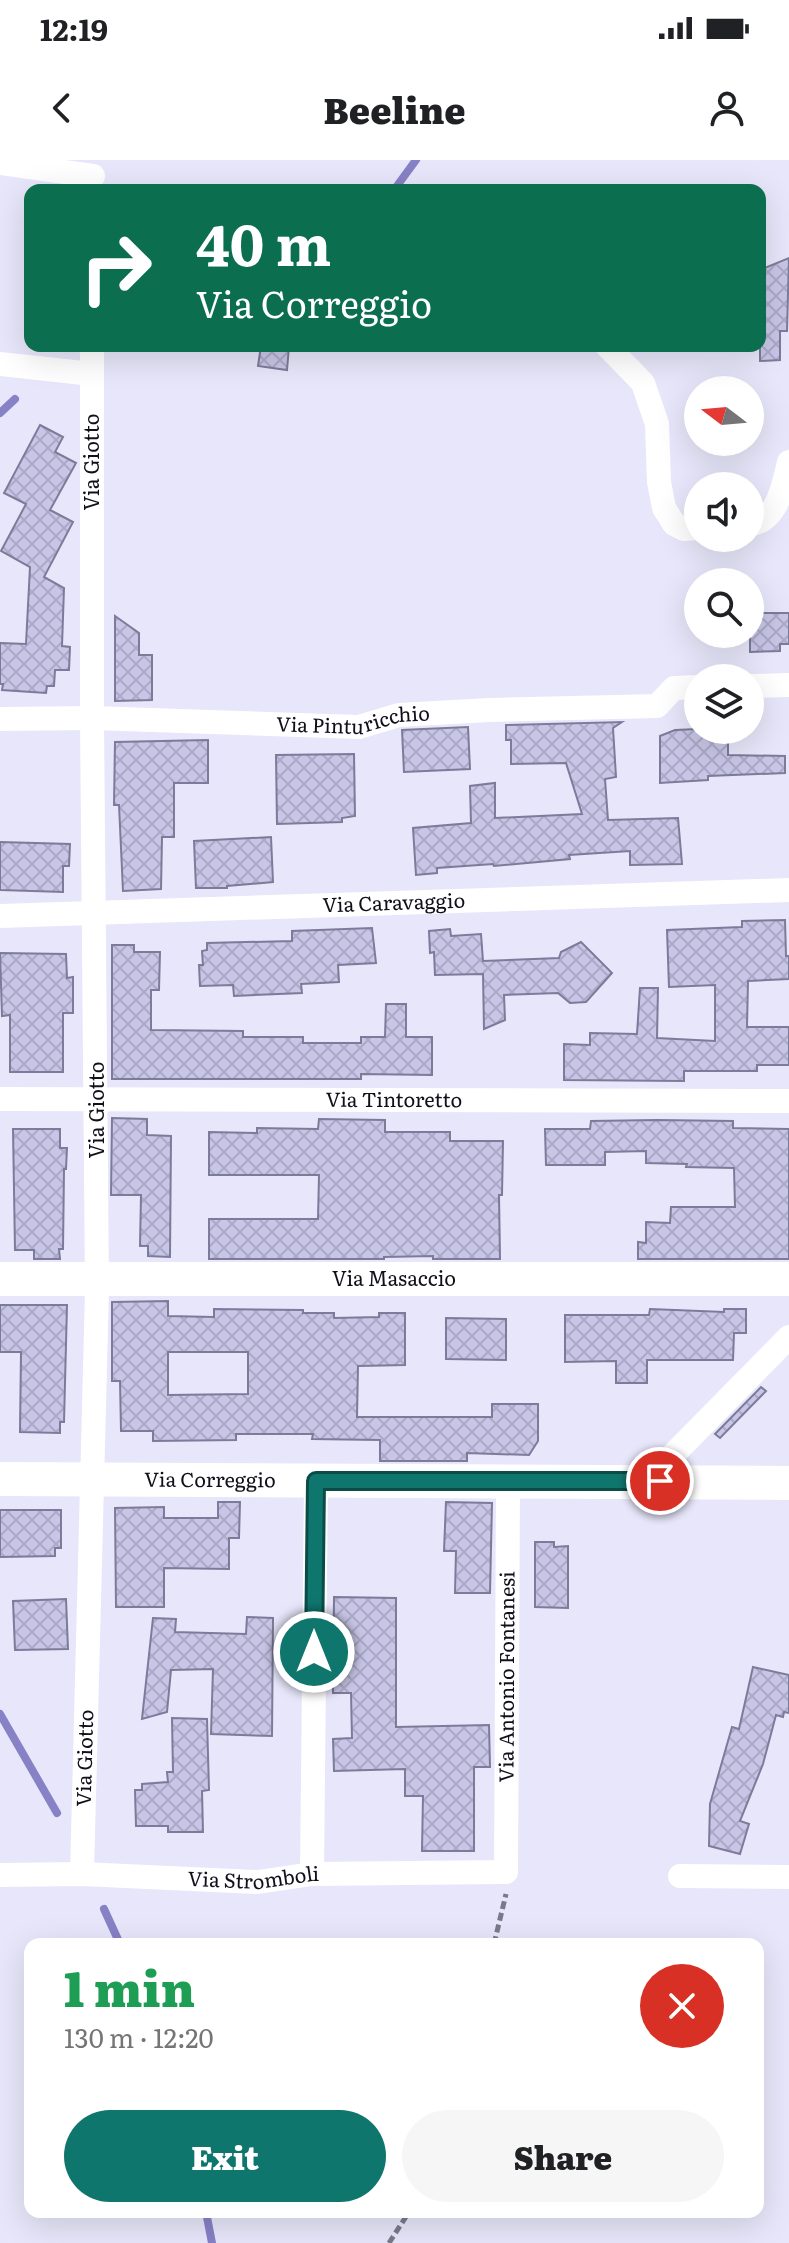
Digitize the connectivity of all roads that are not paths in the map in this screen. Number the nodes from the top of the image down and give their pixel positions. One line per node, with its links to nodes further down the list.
1 (0, 163): 2 (street)
2 (93, 175)
3 (92, 352): 6 (street, Via Giotto)
4 (613, 352): 9 (street)
5 (0, 364): 6 (street)
6 (92, 374): 13 (street, Via Giotto)
7 (789, 462): 8 (street)
8 (764, 520)
9 (684, 529)
10 (789, 685): 11 (street)
11 (764, 686)
12 (684, 689): 13 (street, Via Pinturicchio)
13 (92, 718): 14 (street, Via Pinturicchio); 16 (street, Via Giotto)
14 (0, 719)
15 (789, 890): 16 (street, Via Caravaggio)
16 (95, 914): 17 (street, Via Caravaggio); 18 (street, Via Giotto)
17 (0, 916)
18 (97, 1098): 19 (street, Via Tintoretto); 20 (street, Via Tintoretto); 22 (street, Via Giotto)
19 (0, 1099)
20 (789, 1101)
21 (0, 1279): 22 (street, Via Masaccio)
22 (97, 1279): 23 (street, Via Masaccio); 26 (street, Via Giotto)
23 (789, 1279)
24 (789, 1337): 28 (street)
25 (0, 1479): 26 (street, Via Correggio)
26 (92, 1481): 27 (street, Via Correggio); 32 (street, Via Giotto)
27 (316, 1481): 29 (street, Via Correggio); 33 (street)
28 (660, 1481): 29 (street, Via Correggio); 30 (street, Via Correggio)
29 (508, 1483): 31 (street, Via Antonio Fontanesi)
30 (789, 1483)
31 (506, 1872): 33 (street, Via Stromboli)
32 (82, 1874): 33 (street, Via Stromboli); 34 (street, Via Stromboli)
33 (312, 1874)
34 (0, 1875)
35 (680, 1876): 36 (street)
36 (789, 1877)

